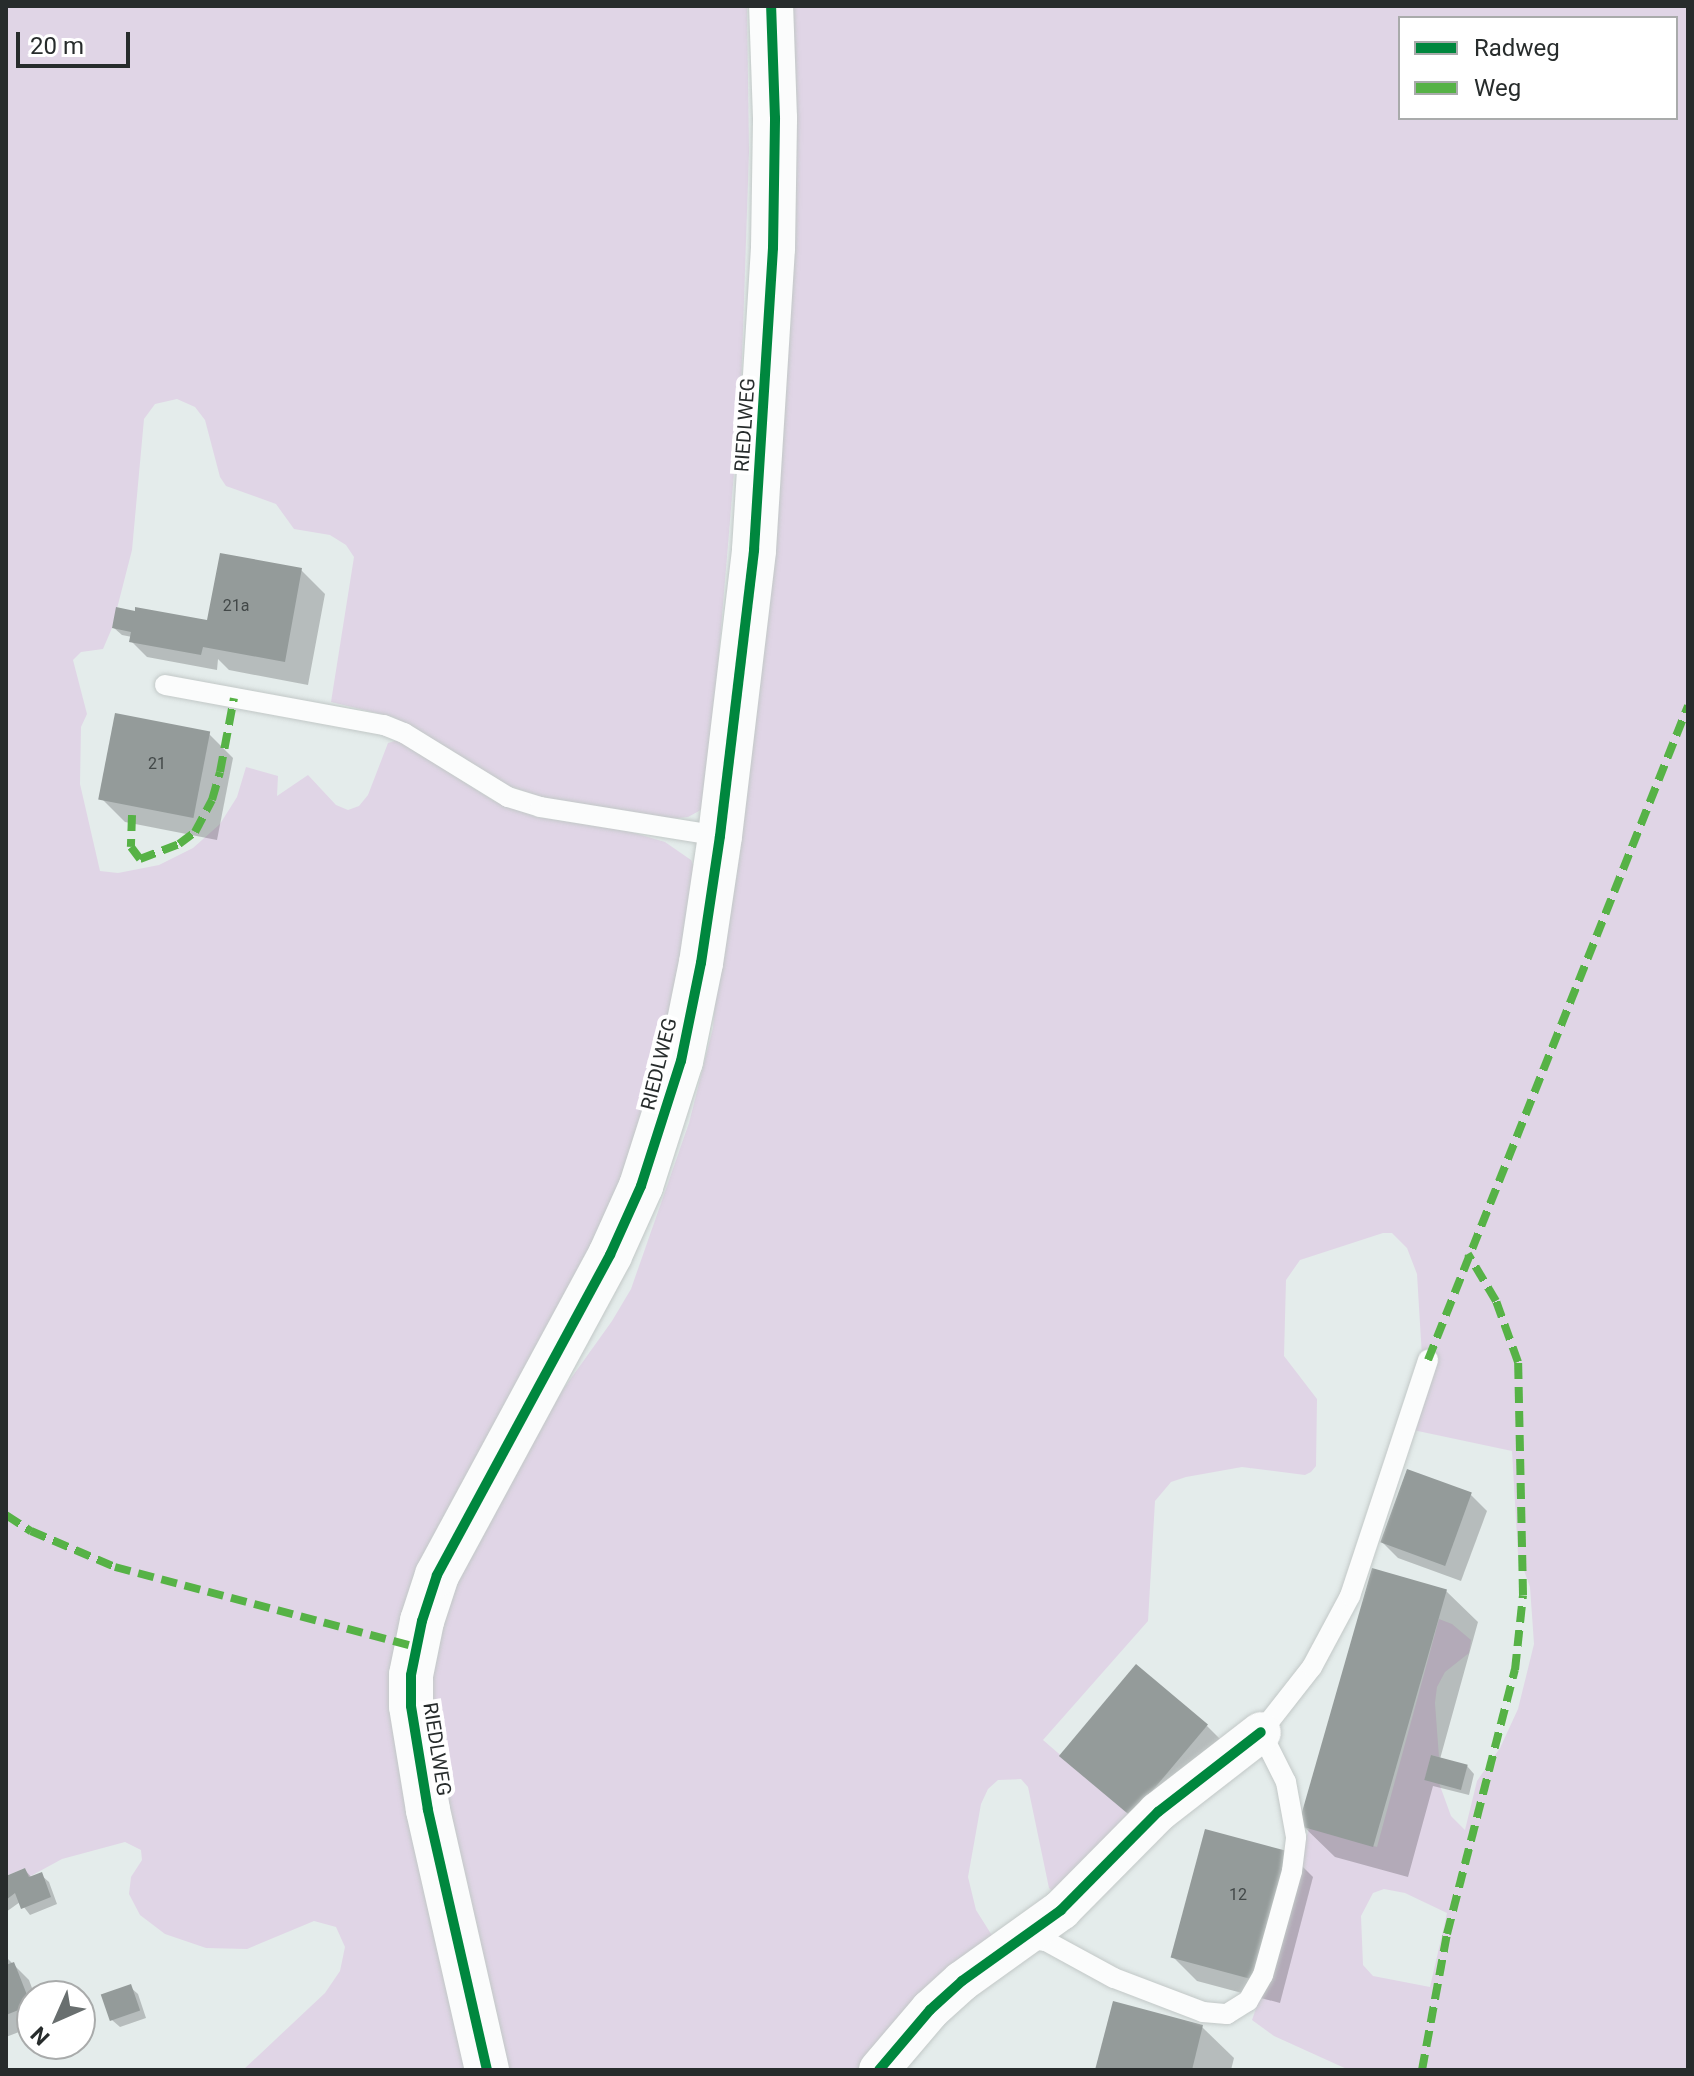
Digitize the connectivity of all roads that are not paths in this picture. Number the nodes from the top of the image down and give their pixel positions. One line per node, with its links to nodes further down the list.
1 (771, 6): 3 (street, RIEDLWEG)
2 (165, 685): 3 (lane)
3 (720, 836): 7 (street, RIEDLWEG)
4 (1428, 1360): 5 (lane)
5 (1261, 1732): 6 (street); 6 (lane)
6 (1026, 1938): 8 (street)
7 (487, 2070)
8 (879, 2070)

